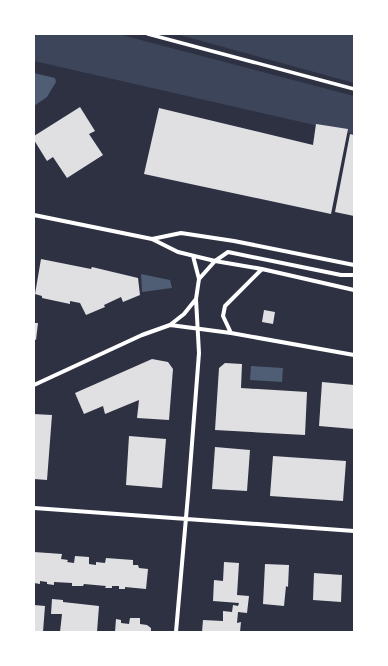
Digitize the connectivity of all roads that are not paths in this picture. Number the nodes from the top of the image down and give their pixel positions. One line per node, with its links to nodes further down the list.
1 (148, 34): 2 (street)
2 (354, 89)
3 (34, 215): 4 (street)
4 (152, 239): 5 (street); 7 (street)
5 (193, 256): 6 (street); 10 (street)
6 (215, 261): 8 (street); 9 (street); 10 (street)
7 (354, 265)
8 (262, 269): 11 (street); 15 (street)
9 (354, 274)
10 (200, 279): 12 (street)
11 (354, 290)
12 (196, 299): 13 (street); 14 (street)
13 (170, 325): 14 (street); 17 (street)
14 (198, 328): 15 (street); 19 (street)
15 (231, 333): 16 (street)
16 (354, 355)
17 (34, 385)
18 (34, 508): 19 (street)
19 (186, 520): 20 (street); 21 (street)
20 (354, 531)
21 (176, 632)

